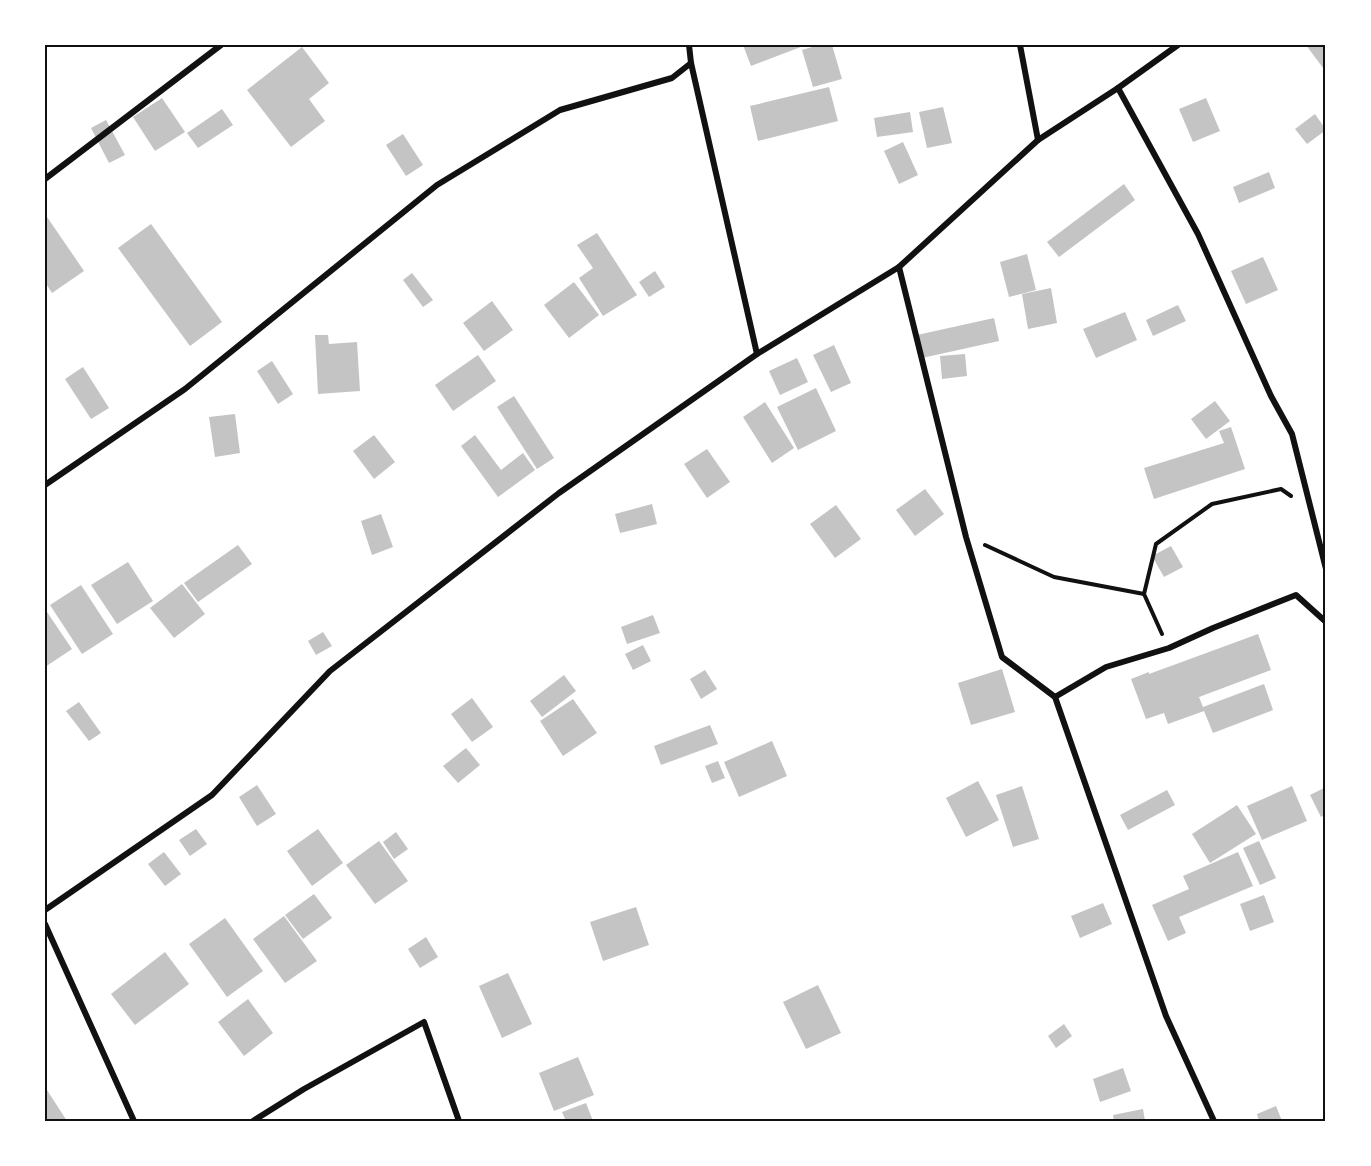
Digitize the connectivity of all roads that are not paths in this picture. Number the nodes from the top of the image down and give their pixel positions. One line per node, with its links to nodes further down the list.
1 (221, 45): 8 (street)
2 (689, 45): 5 (street)
3 (1020, 45): 7 (street)
4 (1178, 45): 6 (street)
5 (691, 63): 10 (street); 11 (street)
6 (1118, 88): 7 (street); 12 (street)
7 (1038, 140): 9 (street)
8 (45, 179)
9 (899, 267): 10 (street); 14 (street)
10 (757, 354): 15 (street)
11 (45, 484)
12 (1326, 569)
13 (1326, 622): 14 (street)
14 (1055, 697): 20 (street)
15 (45, 910)
16 (45, 924): 17 (street)
17 (134, 1121)
18 (253, 1121): 19 (street)
19 (459, 1121)
20 (1214, 1121)

